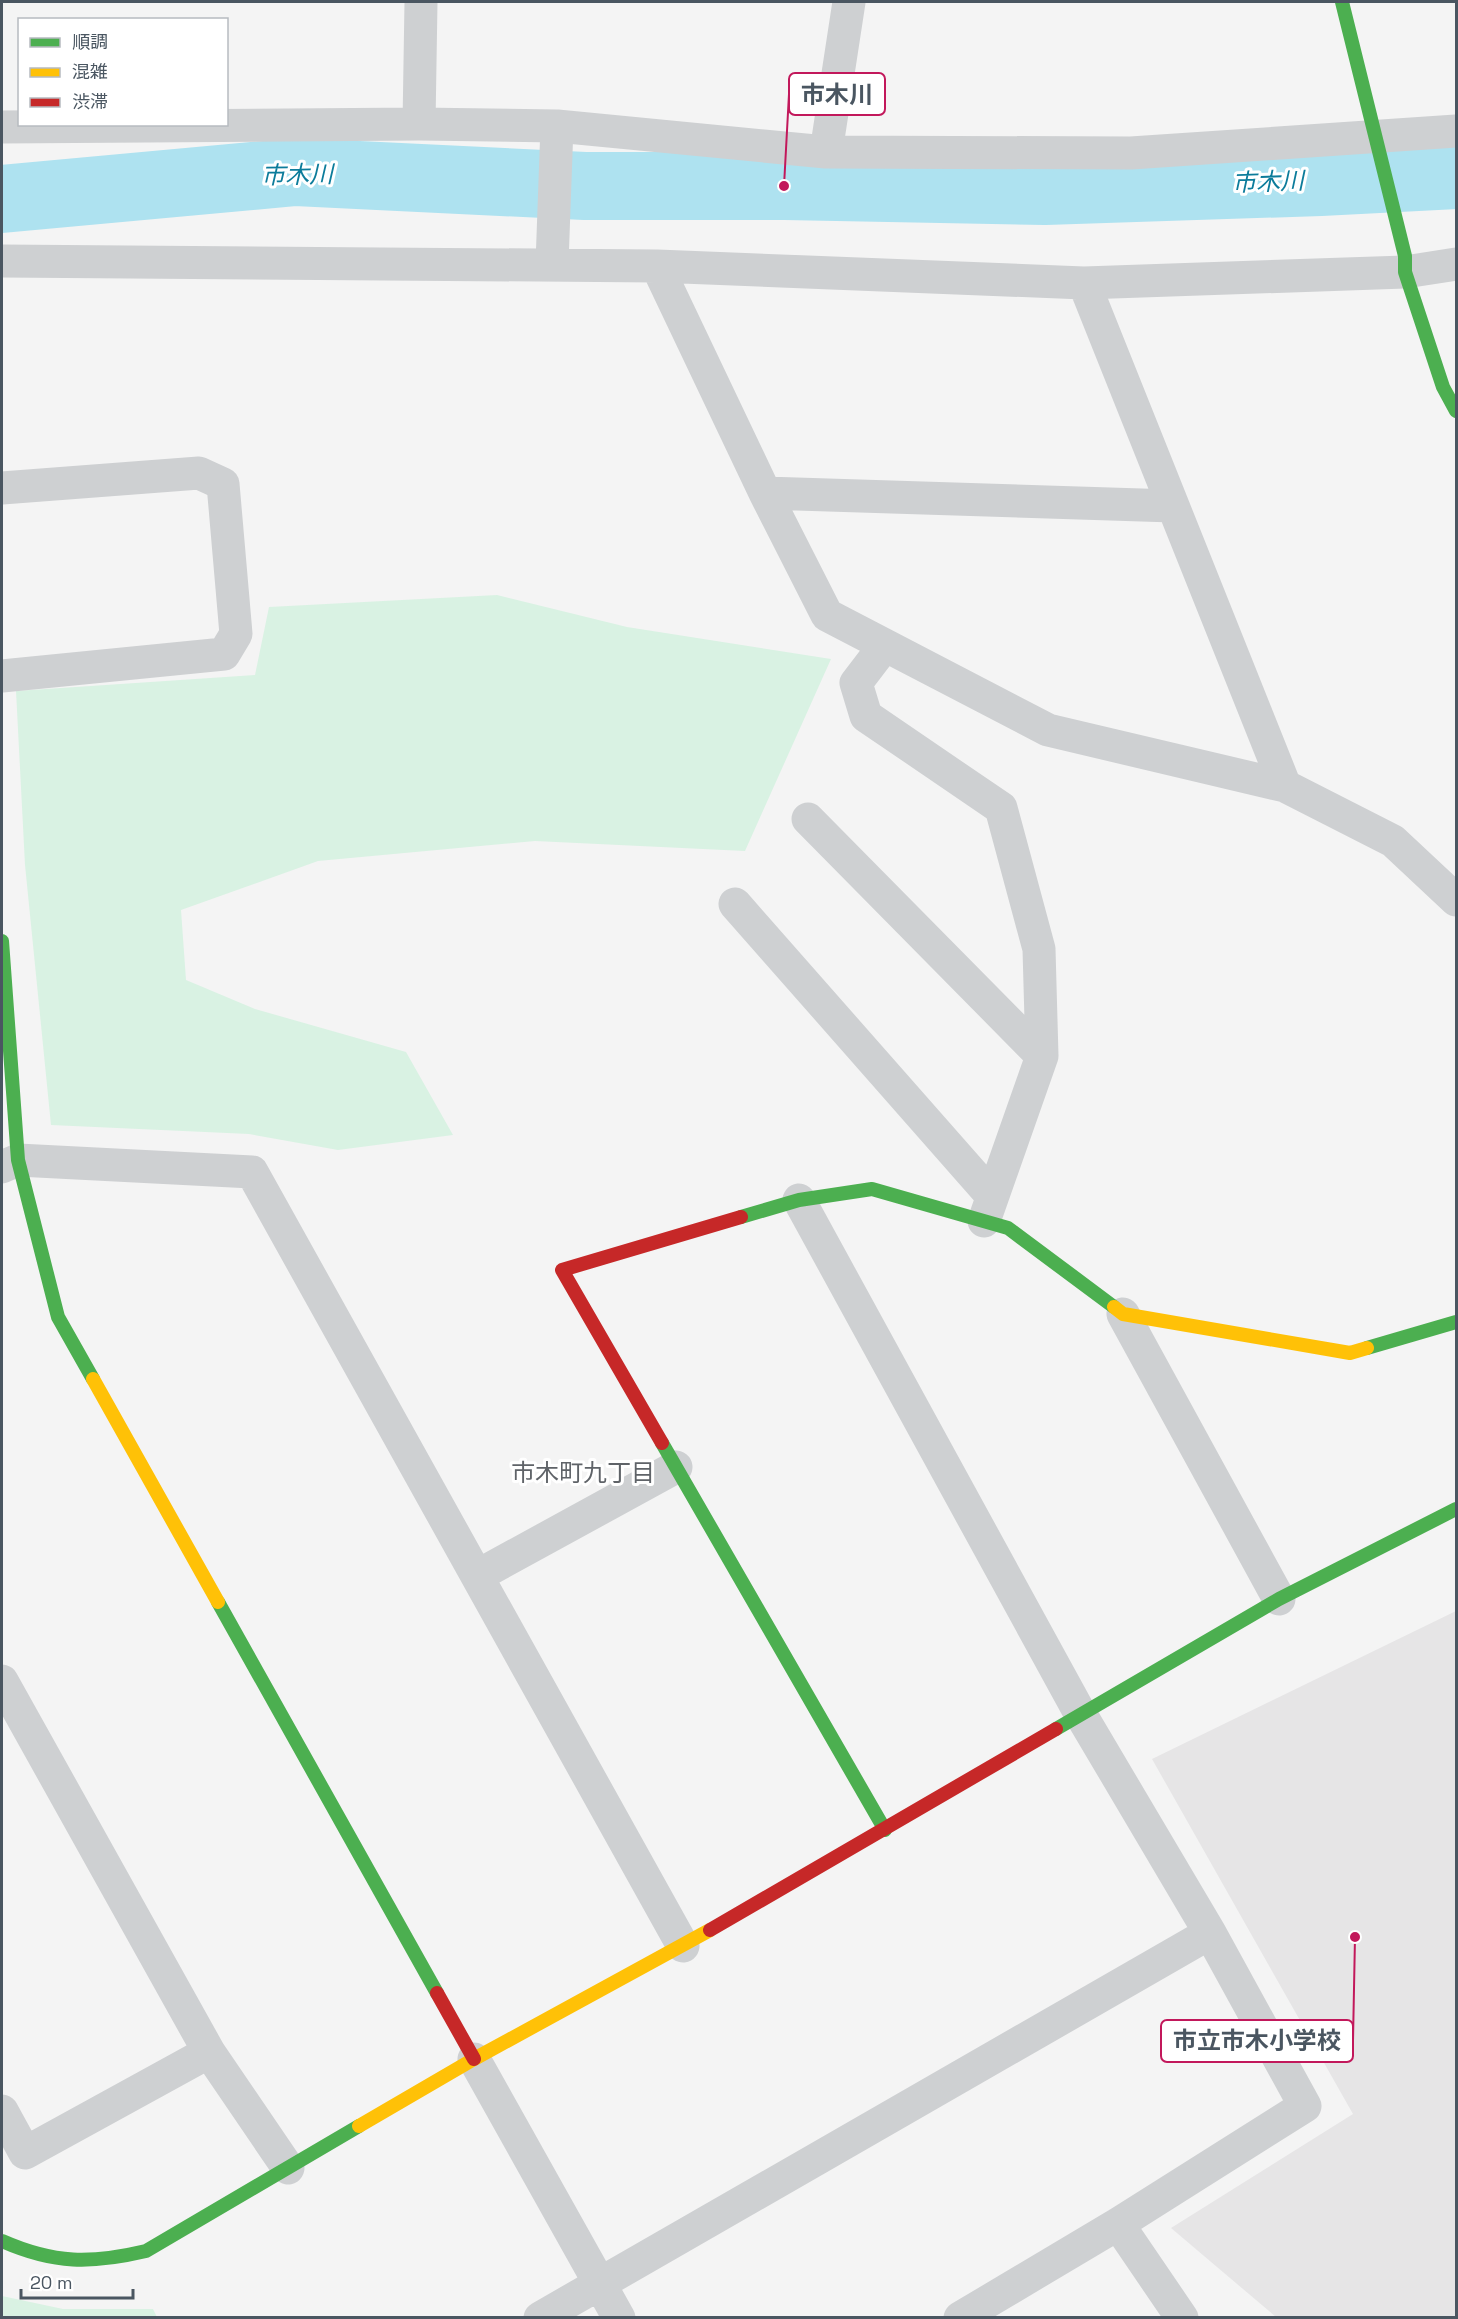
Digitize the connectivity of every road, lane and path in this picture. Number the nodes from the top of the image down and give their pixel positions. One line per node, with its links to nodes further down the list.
1 (421, 2): 4 (street)
2 (849, 2): 11 (street)
3 (1342, 2): 10 (street)
4 (419, 124): 5 (street); 9 (street)
5 (228, 125)
6 (141, 126): 7 (street)
7 (2, 127)
8 (1456, 131): 10 (street)
9 (557, 139): 11 (street); 12 (street)
10 (1376, 144): 11 (street); 14 (street)
11 (826, 152)
12 (552, 251): 13 (street); 16 (street)
13 (2, 261)
14 (1405, 264): 15 (street); 17 (street); 18 (street)
15 (1456, 264)
16 (657, 266): 17 (street); 20 (street)
17 (1084, 283): 21 (street)
18 (1456, 411)
19 (2, 488): 23 (street)
20 (765, 493): 21 (street); 22 (street)
21 (1173, 506): 24 (street)
22 (885, 645): 24 (street); 29 (street)
23 (2, 676)
24 (1285, 786): 26 (street)
25 (808, 819): 29 (street)
26 (1456, 900)
27 (735, 904): 32 (street)
28 (2, 941): 30 (street)
29 (1042, 1056): 32 (street)
30 (10, 1163): 37 (street); 45 (street)
31 (799, 1200): 32 (street); 35 (street); 40 (street)
32 (988, 1208): 33 (street)
33 (1124, 1314): 34 (street); 38 (street)
34 (1456, 1322)
35 (676, 1467): 37 (street); 41 (street)
36 (1456, 1509): 38 (street)
37 (477, 1576): 43 (street)
38 (1279, 1599): 40 (street)
39 (2, 1681): 44 (street)
40 (1081, 1715): 41 (street); 42 (street)
41 (885, 1830): 43 (street)
42 (1210, 1934): 48 (street); 50 (street)
43 (683, 1946): 45 (street)
44 (209, 2052): 46 (street); 47 (street)
45 (474, 2059): 47 (street); 50 (street)
46 (2, 2111)
47 (288, 2168): 49 (street)
48 (1118, 2224): 53 (street); 54 (street)
49 (2, 2241)
50 (600, 2285): 51 (street); 52 (street)
51 (540, 2318)
52 (619, 2318)
53 (960, 2318)
54 (1182, 2318)

